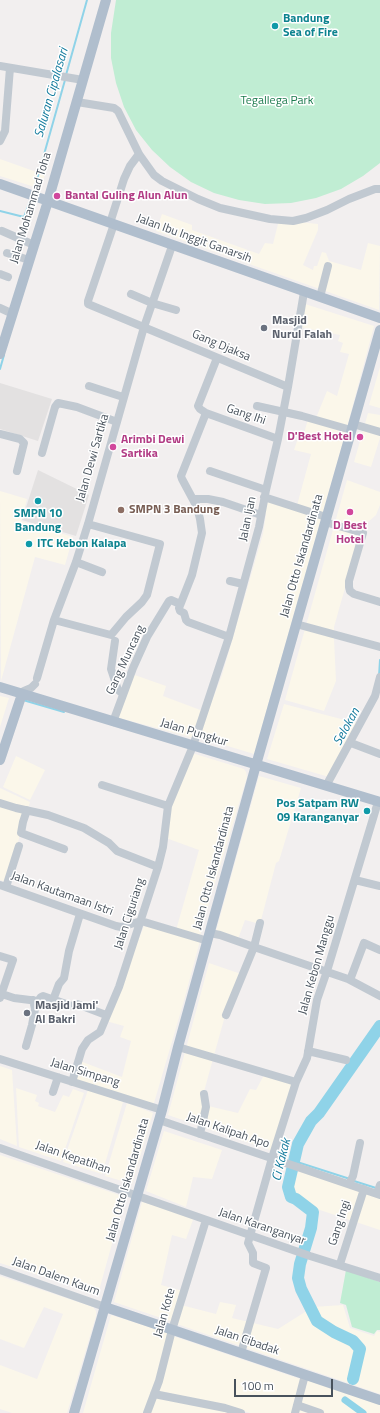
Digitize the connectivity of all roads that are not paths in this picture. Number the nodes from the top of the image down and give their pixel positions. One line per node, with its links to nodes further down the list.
1 (106, 0): 4 (main road, Jalan Mohammad Toha)
2 (0, 66): 3 (street)
3 (10, 68): 4 (street); 6 (street)
4 (83, 80): 5 (main road, Jalan Mohammad Toha)
5 (77, 102): 7 (street); 10 (main road, Jalan Mohammad Toha)
6 (0, 141)
7 (139, 154): 9 (street); 11 (street)
8 (0, 184): 10 (main road, Jalan Ibu Inggit Ganarsih)
9 (380, 189)
10 (48, 201): 11 (main road, Jalan Ibu Inggit Ganarsih); 13 (main road, Jalan Mohammad Toha)
11 (112, 224): 14 (main road, Jalan Ibu Inggit Ganarsih); 28 (street, Gang Djaksa)
12 (2, 232): 13 (street)
13 (34, 244): 16 (main road, Jalan Mohammad Toha)
14 (172, 246): 20 (main road, Jalan Ibu Inggit Ganarsih); 23 (street, Jalan Dewi Sartika)
15 (7, 253): 16 (street)
16 (29, 260): 26 (main road, Jalan Mohammad Toha)
17 (328, 266): 22 (street)
18 (0, 274): 19 (street)
19 (8, 277)
20 (304, 292): 22 (main road, Jalan Ibu Inggit Ganarsih); 33 (street, Jalan Ijan)
21 (131, 294): 23 (street)
22 (320, 297): 27 (main road, Jalan Ibu Inggit Ganarsih)
23 (152, 303): 25 (street); 28 (street, Jalan Dewi Sartika)
24 (0, 308): 26 (street)
25 (176, 310)
26 (13, 314): 30 (main road, Jalan Mohammad Toha)
27 (380, 318)
28 (144, 327): 31 (street, Gang Djaksa); 34 (street, Jalan Dewi Sartika)
29 (380, 330): 39 (main road, Jalan Otto Iskandardinata)
30 (0, 354)
31 (217, 358): 33 (street, Gang Djaksa); 36 (street)
32 (89, 386): 34 (street)
33 (288, 387): 37 (street, Jalan Ijan)
34 (123, 397): 38 (street, Jalan Dewi Sartika)
35 (257, 406): 37 (street)
36 (206, 413): 42 (street, Gang Ihi); 47 (street)
37 (283, 413): 39 (street); 42 (street, Jalan Ijan)
38 (117, 422): 43 (street); 50 (street, Jalan Dewi Sartika)
39 (352, 427): 40 (street); 49 (main road, Jalan Otto Iskandardinata)
40 (380, 432)
41 (0, 434): 44 (street)
42 (278, 439): 46 (street, Jalan Ijan)
43 (42, 453)
44 (17, 470)
45 (210, 471): 46 (street)
46 (265, 494): 48 (street, Jalan Ijan); 49 (street)
47 (193, 499): 48 (street); 56 (street)
48 (262, 515): 54 (street, Jalan Ijan)
49 (326, 519): 55 (street); 58 (main road, Jalan Otto Iskandardinata)
50 (88, 524): 51 (street, Jalan Dewi Sartika); 57 (street)
51 (76, 562): 52 (street); 57 (street, Jalan Dewi Sartika)
52 (102, 572)
53 (230, 581): 54 (street)
54 (243, 584): 59 (street, Jalan Ijan)
55 (380, 602)
56 (180, 604): 59 (street); 65 (street, Gang Muncang)
57 (54, 620): 64 (street, Jalan Dewi Sartika)
58 (296, 624): 61 (street); 71 (main road, Jalan Otto Iskandardinata)
59 (229, 638): 68 (street, Jalan Ijan)
60 (115, 641): 65 (street)
61 (380, 647)
62 (380, 677): 67 (street)
63 (0, 687): 64 (main road, Jalan Pungkur)
64 (22, 694): 66 (main road, Jalan Pungkur); 70 (main road)
65 (123, 694): 66 (street, Gang Muncang)
66 (113, 722): 68 (main road, Jalan Pungkur)
67 (350, 743): 69 (street); 73 (street)
68 (193, 746): 71 (main road, Jalan Pungkur); 76 (street, Jalan Ciguriang)
69 (380, 754)
70 (0, 760)
71 (256, 765): 73 (main road, Jalan Pungkur); 89 (main road, Jalan Otto Iskandardinata)
72 (102, 785): 76 (street)
73 (326, 786): 74 (main road, Jalan Pungkur)
74 (379, 802): 81 (street, Jalan Kebon Manggu)
75 (0, 803): 77 (street)
76 (168, 806): 80 (street, Jalan Ciguriang)
77 (27, 810): 79 (street); 80 (street)
78 (19, 846): 82 (street)
79 (64, 849)
80 (158, 867): 85 (street, Jalan Ciguriang)
81 (355, 880): 83 (street); 93 (street, Jalan Kebon Manggu)
82 (3, 886): 84 (street, Jalan Kautamaan Istri)
83 (380, 886)
84 (80, 914): 87 (street, Jalan Kautamaan Istri); 98 (street)
85 (141, 921): 87 (street, Jalan Kautamaan Istri); 88 (street, Jalan Ciguriang); 89 (street)
86 (260, 923): 90 (street)
87 (121, 927): 88 (street)
88 (136, 935): 99 (street, Jalan Ciguriang)
89 (209, 937): 90 (street); 102 (main road, Jalan Otto Iskandardinata)
90 (254, 947): 93 (street); 100 (street)
91 (380, 950): 94 (street)
92 (0, 956): 96 (street)
93 (327, 971): 94 (street); 103 (street, Jalan Kebon Manggu)
94 (350, 980): 95 (street)
95 (379, 992)
96 (1, 996): 97 (street)
97 (32, 1000): 98 (street); 101 (street)
98 (53, 1000): 99 (street)
99 (106, 1015): 107 (street, Jalan Ciguriang)
100 (226, 1015)
101 (26, 1046)
102 (178, 1048): 108 (street); 111 (main road, Jalan Otto Iskandardinata)
103 (308, 1051): 105 (street); 108 (street, Jalan Kebon Manggu)
104 (0, 1059): 106 (street, Jalan Simpang)
105 (346, 1060)
106 (58, 1077): 107 (street, Jalan Simpang); 109 (street)
107 (72, 1082): 111 (street, Jalan Simpang)
108 (296, 1082): 116 (street, Jalan Kebon Manggu)
109 (53, 1092)
110 (204, 1094): 113 (street)
111 (162, 1110): 112 (main road, Jalan Otto Iskandardinata)
112 (159, 1120): 113 (street, Jalan Kalipah Apo); 120 (main road, Jalan Otto Iskandardinata)
113 (200, 1134): 116 (street, Jalan Kalipah Apo)
114 (360, 1143): 117 (street)
115 (0, 1146): 120 (street, Jalan Kepatihan)
116 (272, 1158): 117 (street, Jalan Kalipah Apo); 122 (street, Jalan Kebon Manggu)
117 (351, 1181): 118 (street, Jalan Kalipah Apo)
118 (364, 1189): 119 (street, Jalan Kalipah Apo); 123 (street, Gang Ingi)
119 (379, 1190)
120 (138, 1192): 121 (street, Jalan Karanganyar); 126 (main road, Jalan Otto Iskandardinata)
121 (206, 1220): 122 (street, Jalan Karanganyar); 127 (street, Jalan Kote)
122 (250, 1235): 123 (street, Jalan Karanganyar); 128 (street)
123 (340, 1264): 125 (street, Jalan Karanganyar)
124 (0, 1270): 126 (street, Jalan Dalem Kaum)
125 (380, 1278)
126 (105, 1307): 127 (main road, Jalan Cibadak); 133 (main road, Jalan Otto Iskandardinata)
127 (172, 1330): 128 (main road, Jalan Cibadak); 130 (street, Jalan Kote)
128 (241, 1353): 129 (main road, Jalan Cibadak)
129 (305, 1375): 131 (main road, Jalan Cibadak); 132 (street)
130 (154, 1394): 134 (street, Jalan Kote); 135 (street)
131 (380, 1400)
132 (296, 1409): 136 (street)
133 (74, 1413)
134 (147, 1413)
135 (241, 1413)
136 (320, 1413)

